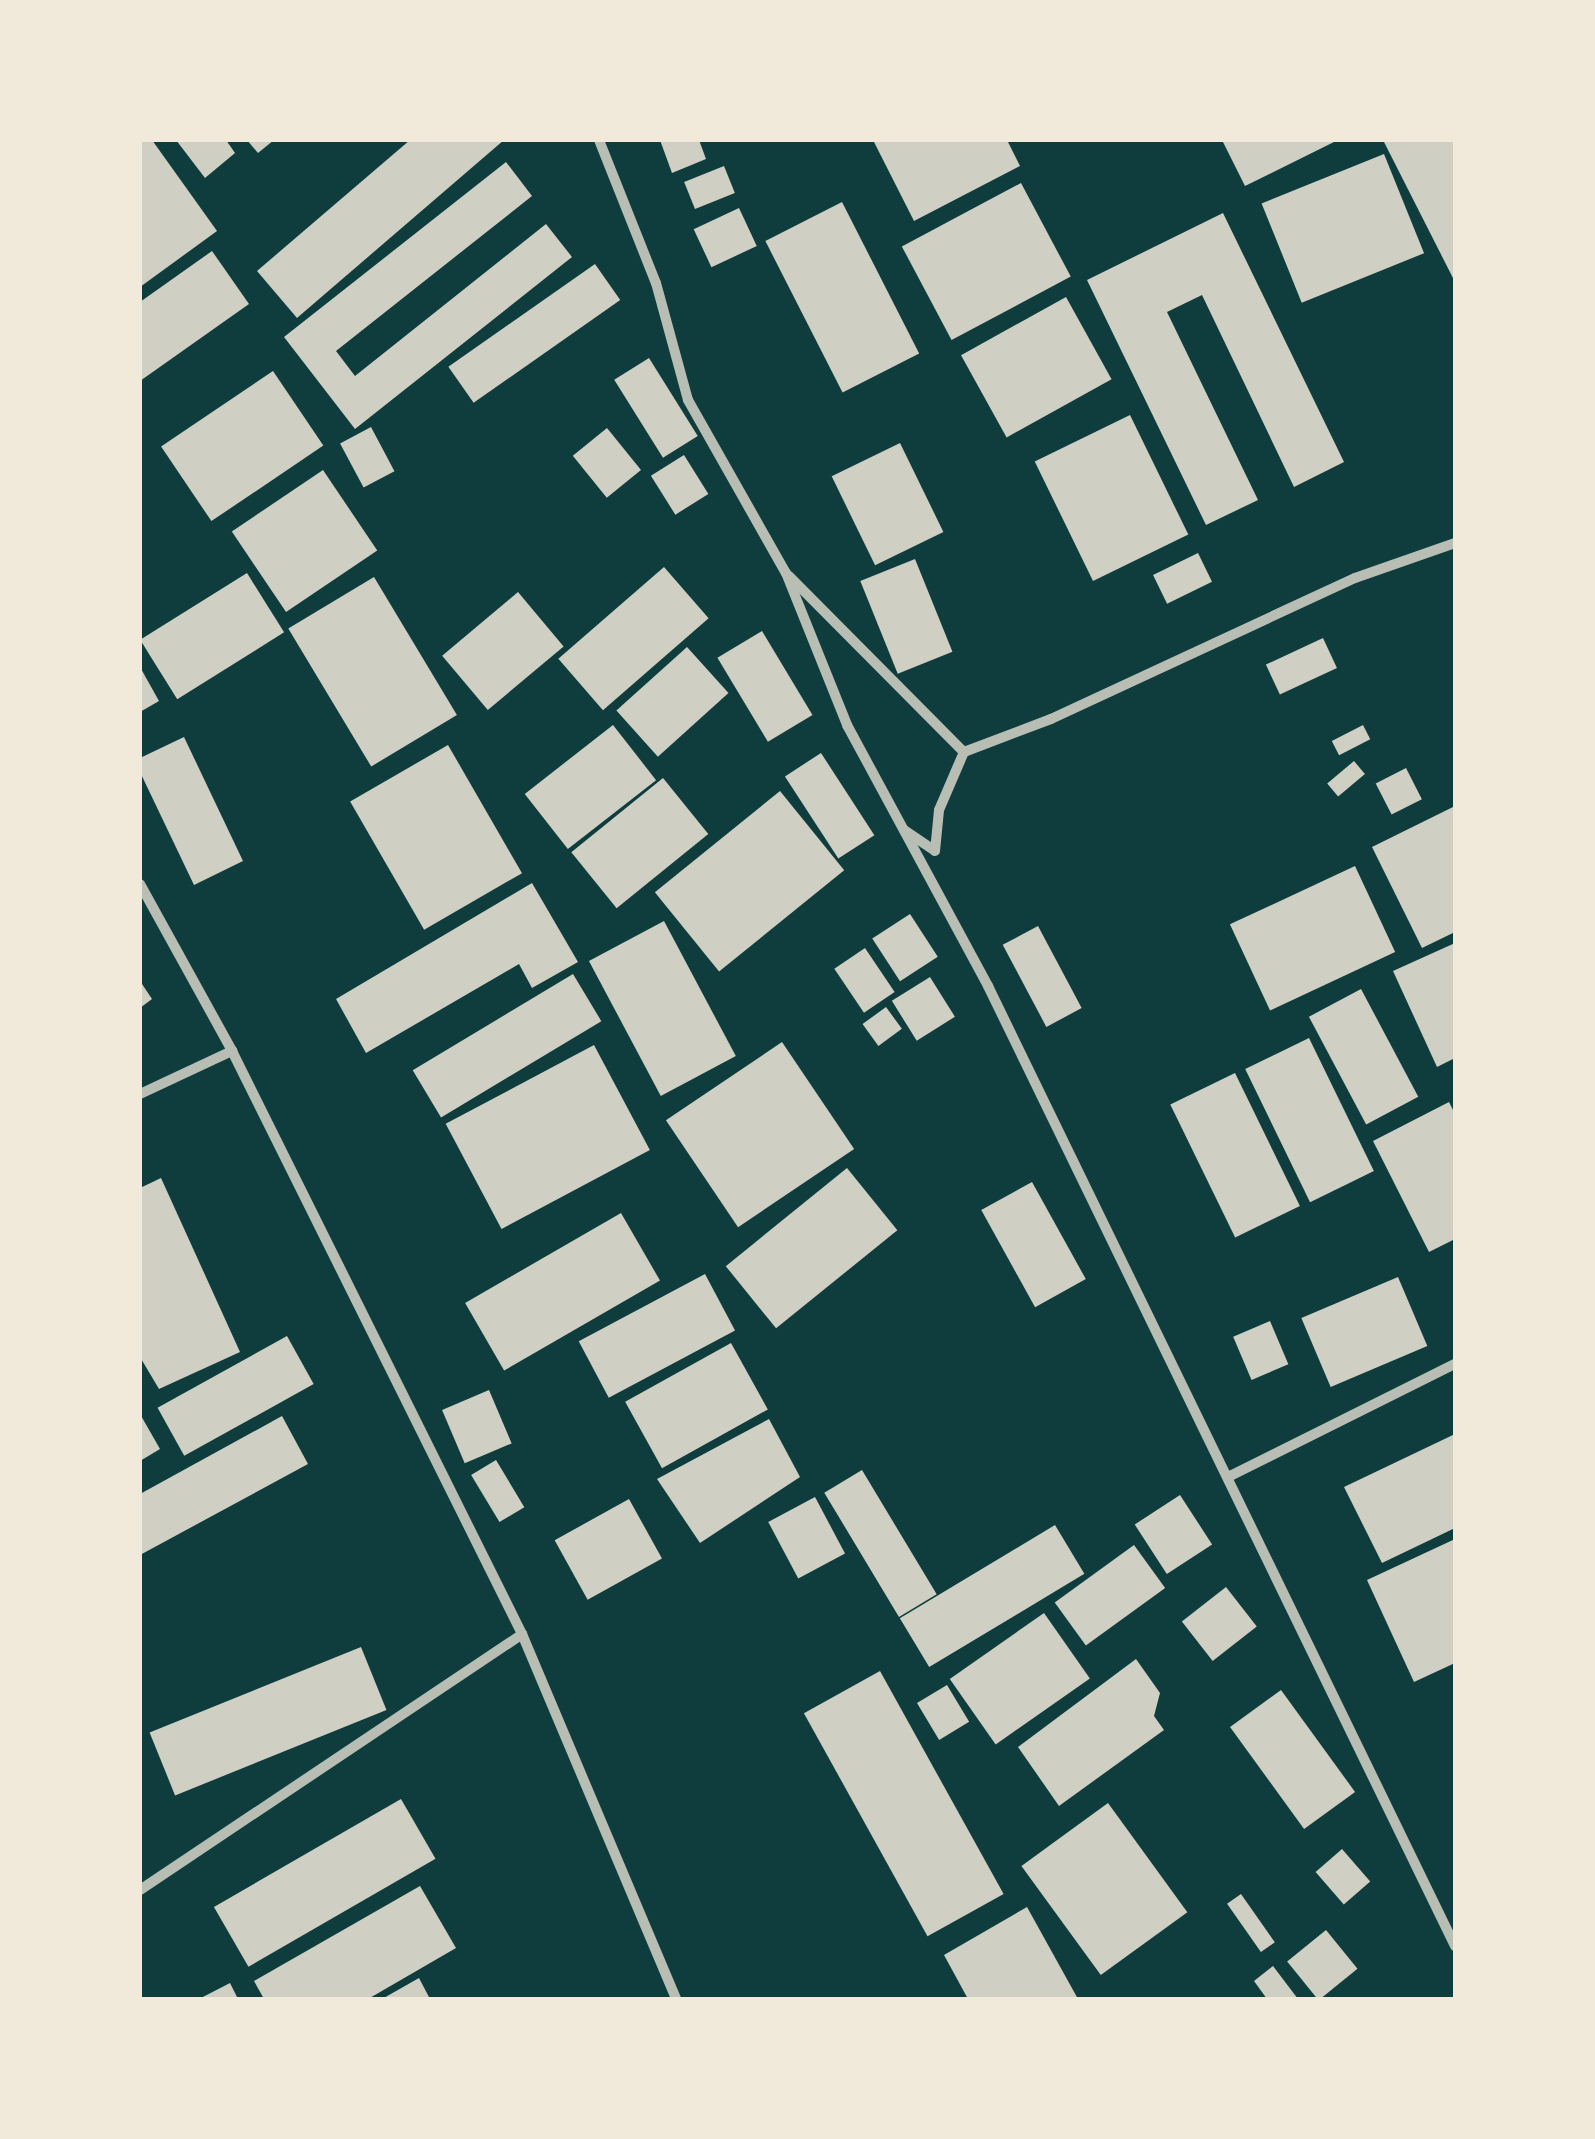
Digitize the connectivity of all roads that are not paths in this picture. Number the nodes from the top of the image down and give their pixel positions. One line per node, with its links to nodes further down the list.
1 (599, 140): 3 (street)
2 (1455, 543): 4 (street)
3 (786, 573): 4 (street); 5 (street)
4 (964, 752): 5 (street)
5 (899, 826): 10 (street)
6 (140, 884): 7 (street)
7 (232, 1051): 8 (street); 11 (street)
8 (140, 1094)
9 (1455, 1364): 10 (street)
10 (1230, 1476): 13 (street)
11 (522, 1634): 12 (street); 14 (street)
12 (140, 1890)
13 (1455, 1946)
14 (676, 1999)

